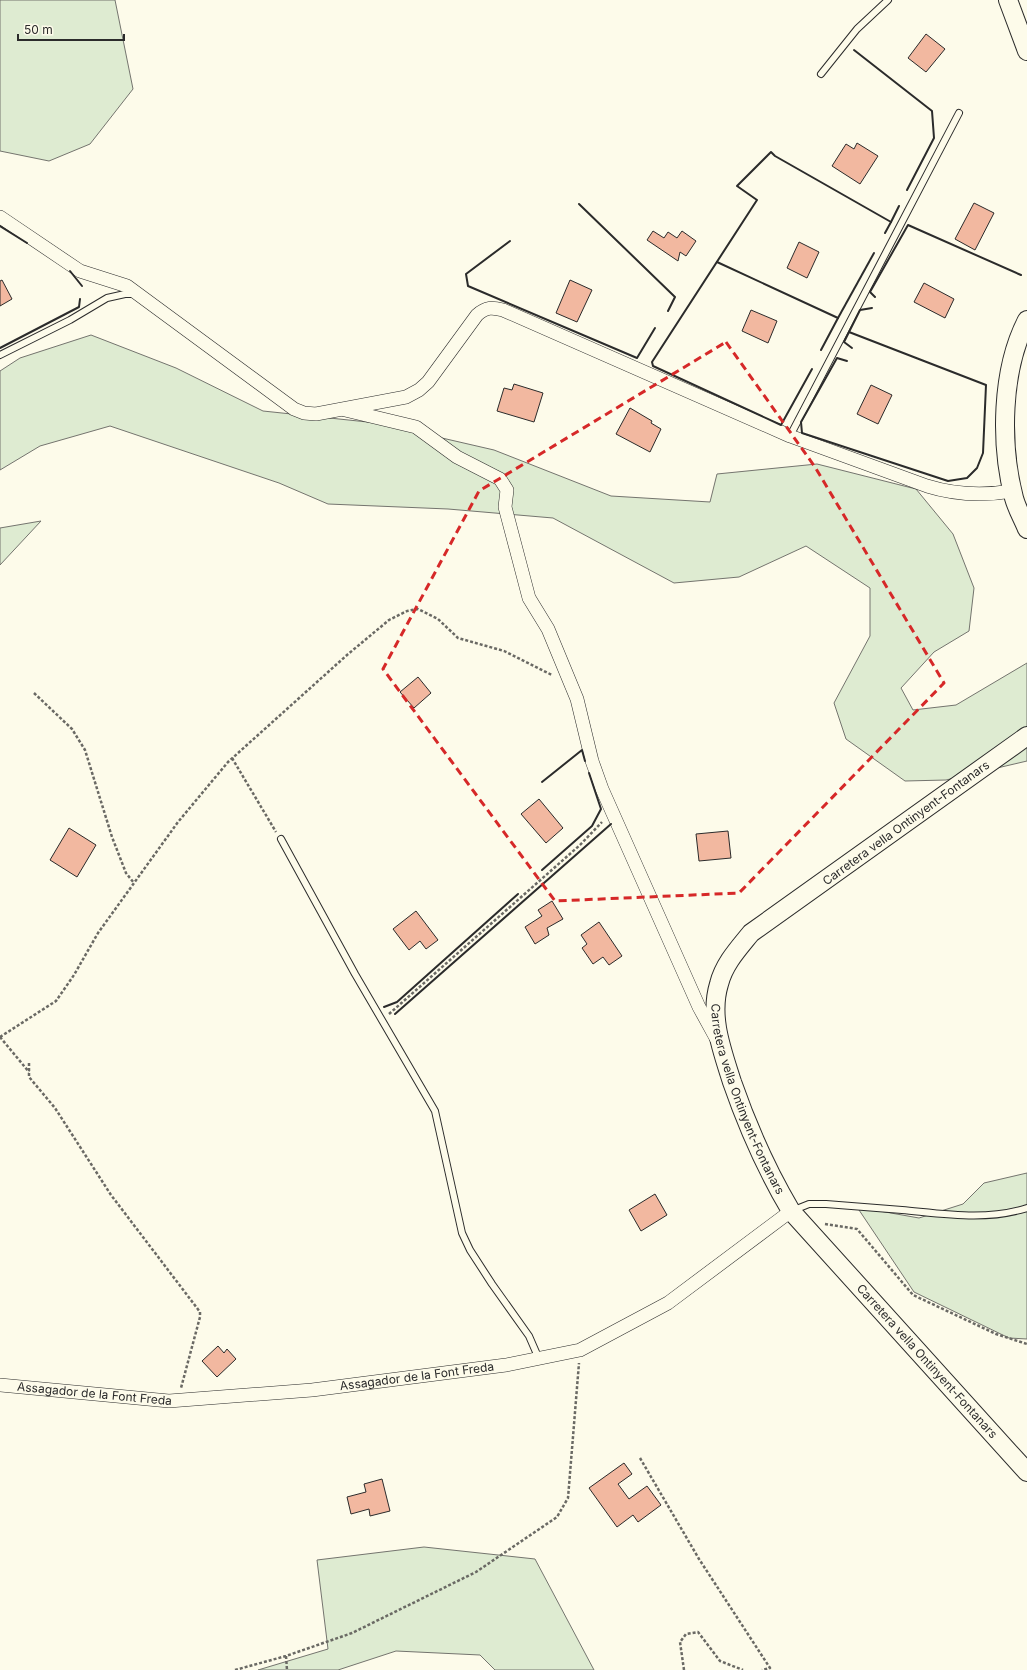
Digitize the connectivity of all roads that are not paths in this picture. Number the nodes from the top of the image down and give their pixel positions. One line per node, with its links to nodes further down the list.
1 (888, 0): 4 (lane)
2 (1008, 0): 3 (street)
3 (1027, 52)
4 (821, 74)
5 (959, 113): 11 (lane)
6 (0, 217): 7 (street)
7 (140, 295): 9 (lane); 10 (street)
8 (1027, 320): 12 (street)
9 (0, 355)
10 (339, 409): 11 (street); 16 (street)
11 (790, 436): 12 (street)
12 (1012, 491): 13 (street)
13 (1027, 529)
14 (1027, 736): 16 (street, Carretera vella Ontinyent-Fontanars)
15 (281, 839): 19 (lane)
16 (721, 1047): 18 (street, Carretera vella Ontinyent-Fontanars)
17 (1027, 1208): 18 (lane)
18 (791, 1211): 19 (street, Assagador de la Font Freda); 21 (street, Carretera vella Ontinyent-Fontanars)
19 (539, 1359): 20 (street, Assagador de la Font Freda)
20 (0, 1385)
21 (1027, 1472)

